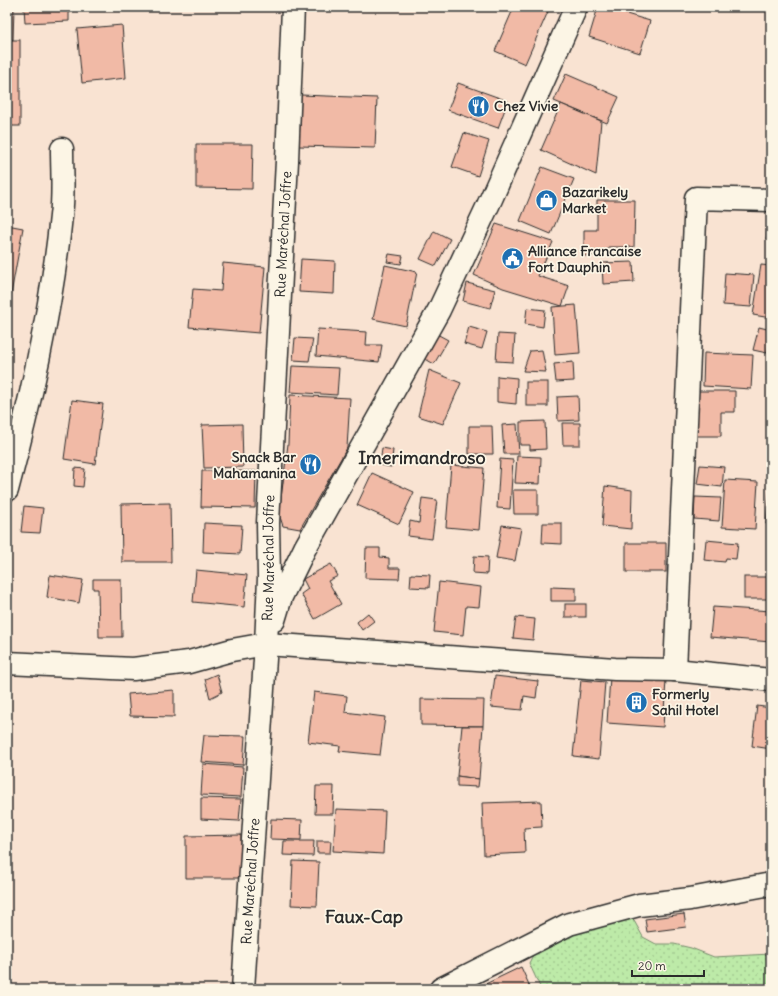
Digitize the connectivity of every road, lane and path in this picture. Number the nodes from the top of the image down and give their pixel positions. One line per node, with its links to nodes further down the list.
1 (293, 7): 6 (street, Rue Maréchal Joffre)
2 (576, 7): 6 (street)
3 (62, 149): 5 (street)
4 (771, 200): 8 (street)
5 (7, 490)
6 (266, 644): 7 (street); 8 (street); 11 (street, Rue Maréchal Joffre)
7 (7, 662)
8 (674, 670): 9 (street)
9 (771, 680)
10 (771, 884): 12 (street)
11 (243, 989)
12 (441, 989)

